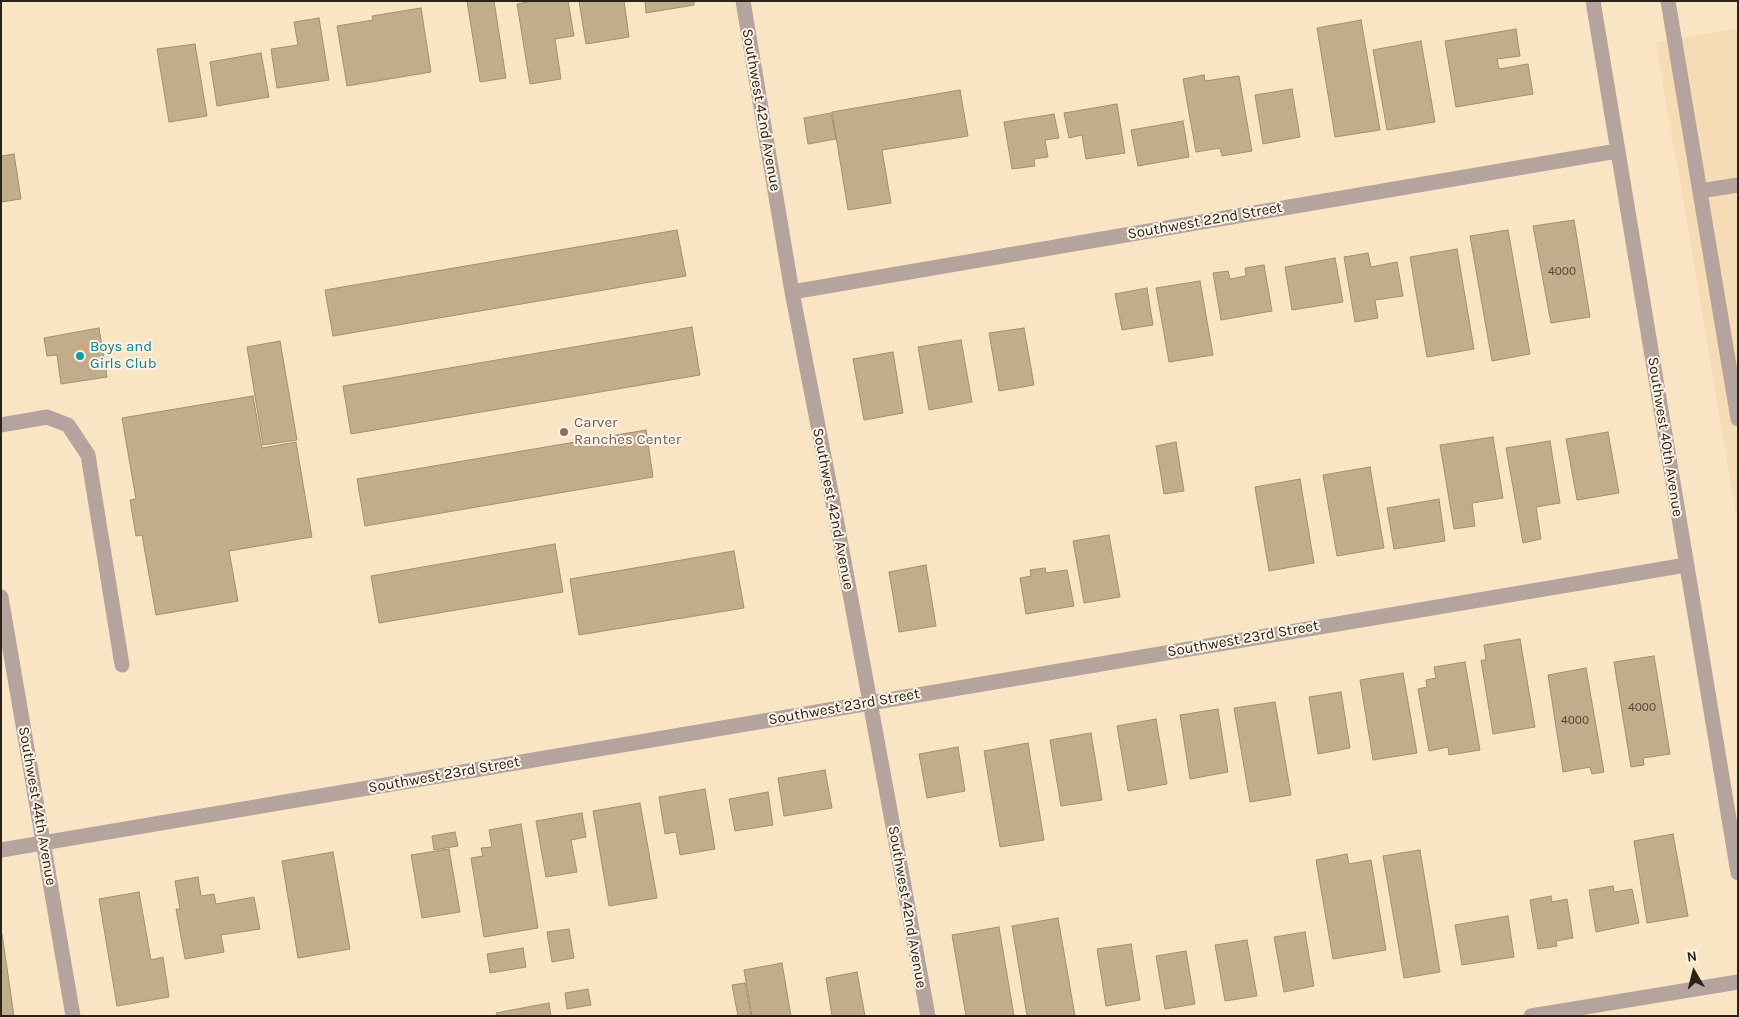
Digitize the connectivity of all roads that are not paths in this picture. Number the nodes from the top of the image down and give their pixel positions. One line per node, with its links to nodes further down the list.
1 (743, 1): 7 (street, Southwest 42nd Avenue)
2 (1593, 1): 4 (street, Southwest 40th Avenue)
3 (1668, 1): 6 (street)
4 (1618, 151): 7 (street, Southwest 22nd Street); 10 (street, Southwest 40th Avenue)
5 (1738, 185): 6 (street)
6 (1700, 191): 8 (street)
7 (792, 292): 13 (street, Southwest 42nd Avenue)
8 (1738, 419)
9 (1, 425): 12 (street)
10 (1686, 565): 13 (street, Southwest 23rd Street); 16 (street, Southwest 40th Avenue)
11 (1, 597): 14 (street, Southwest 44th Avenue)
12 (122, 665)
13 (870, 702): 14 (street, Southwest 23rd Street); 19 (street, Southwest 42nd Avenue)
14 (44, 844): 15 (street, Southwest 23rd Street); 18 (street, Southwest 44th Avenue)
15 (1, 850)
16 (1738, 873)
17 (1738, 982): 20 (street)
18 (73, 1016)
19 (928, 1016)
20 (1531, 1016)

